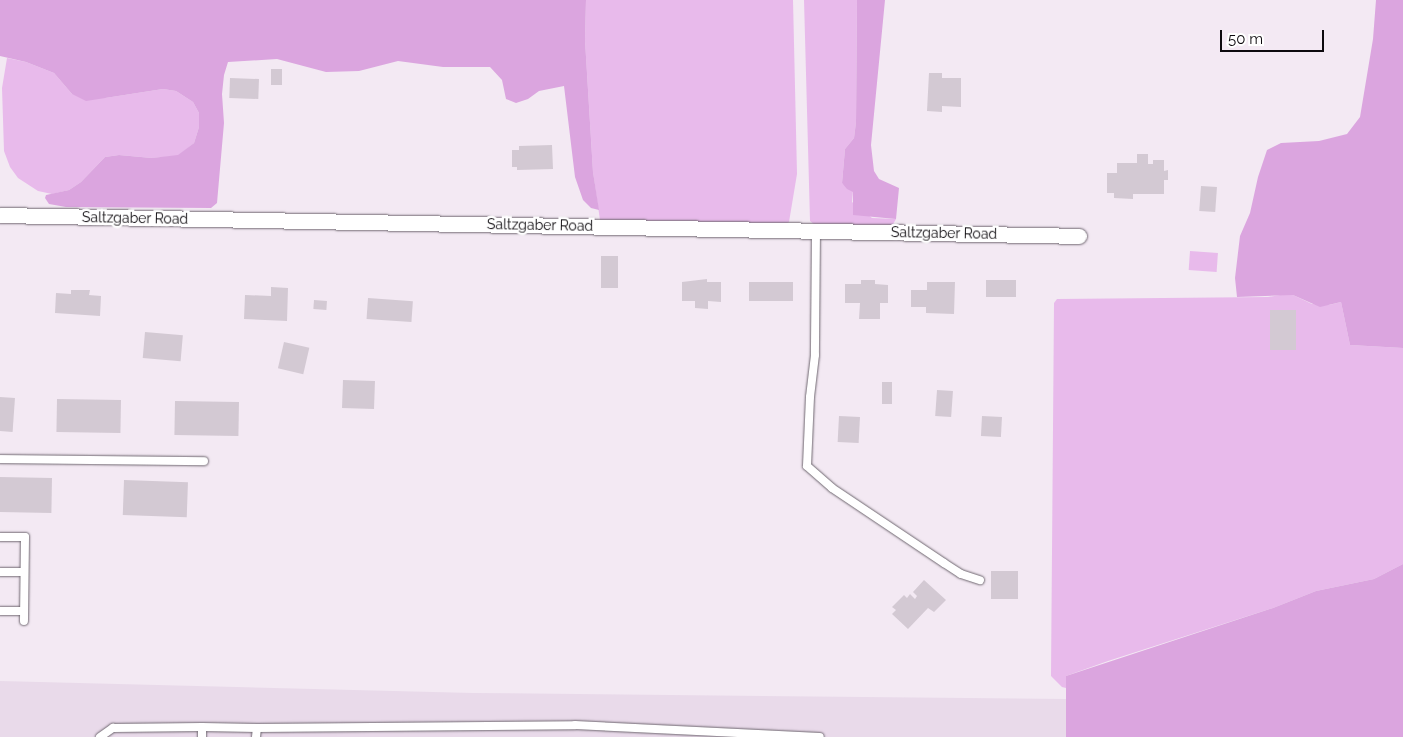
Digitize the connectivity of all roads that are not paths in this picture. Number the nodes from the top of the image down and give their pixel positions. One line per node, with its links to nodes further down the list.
1 (0, 214): 2 (street, Saltzgaber Road)
2 (816, 230): 3 (street, Saltzgaber Road); 9 (lane)
3 (1079, 236)
4 (0, 459): 5 (lane)
5 (204, 461)
6 (0, 537): 8 (lane)
7 (0, 572): 8 (lane)
8 (24, 572): 11 (lane)
9 (980, 580)
10 (0, 611): 11 (lane)
11 (23, 611): 12 (lane)
12 (24, 621)
13 (202, 727): 14 (lane); 15 (lane); 16 (lane)
14 (257, 728): 17 (lane); 18 (lane)
15 (100, 737)
16 (202, 737)
17 (256, 737)
18 (820, 737)

